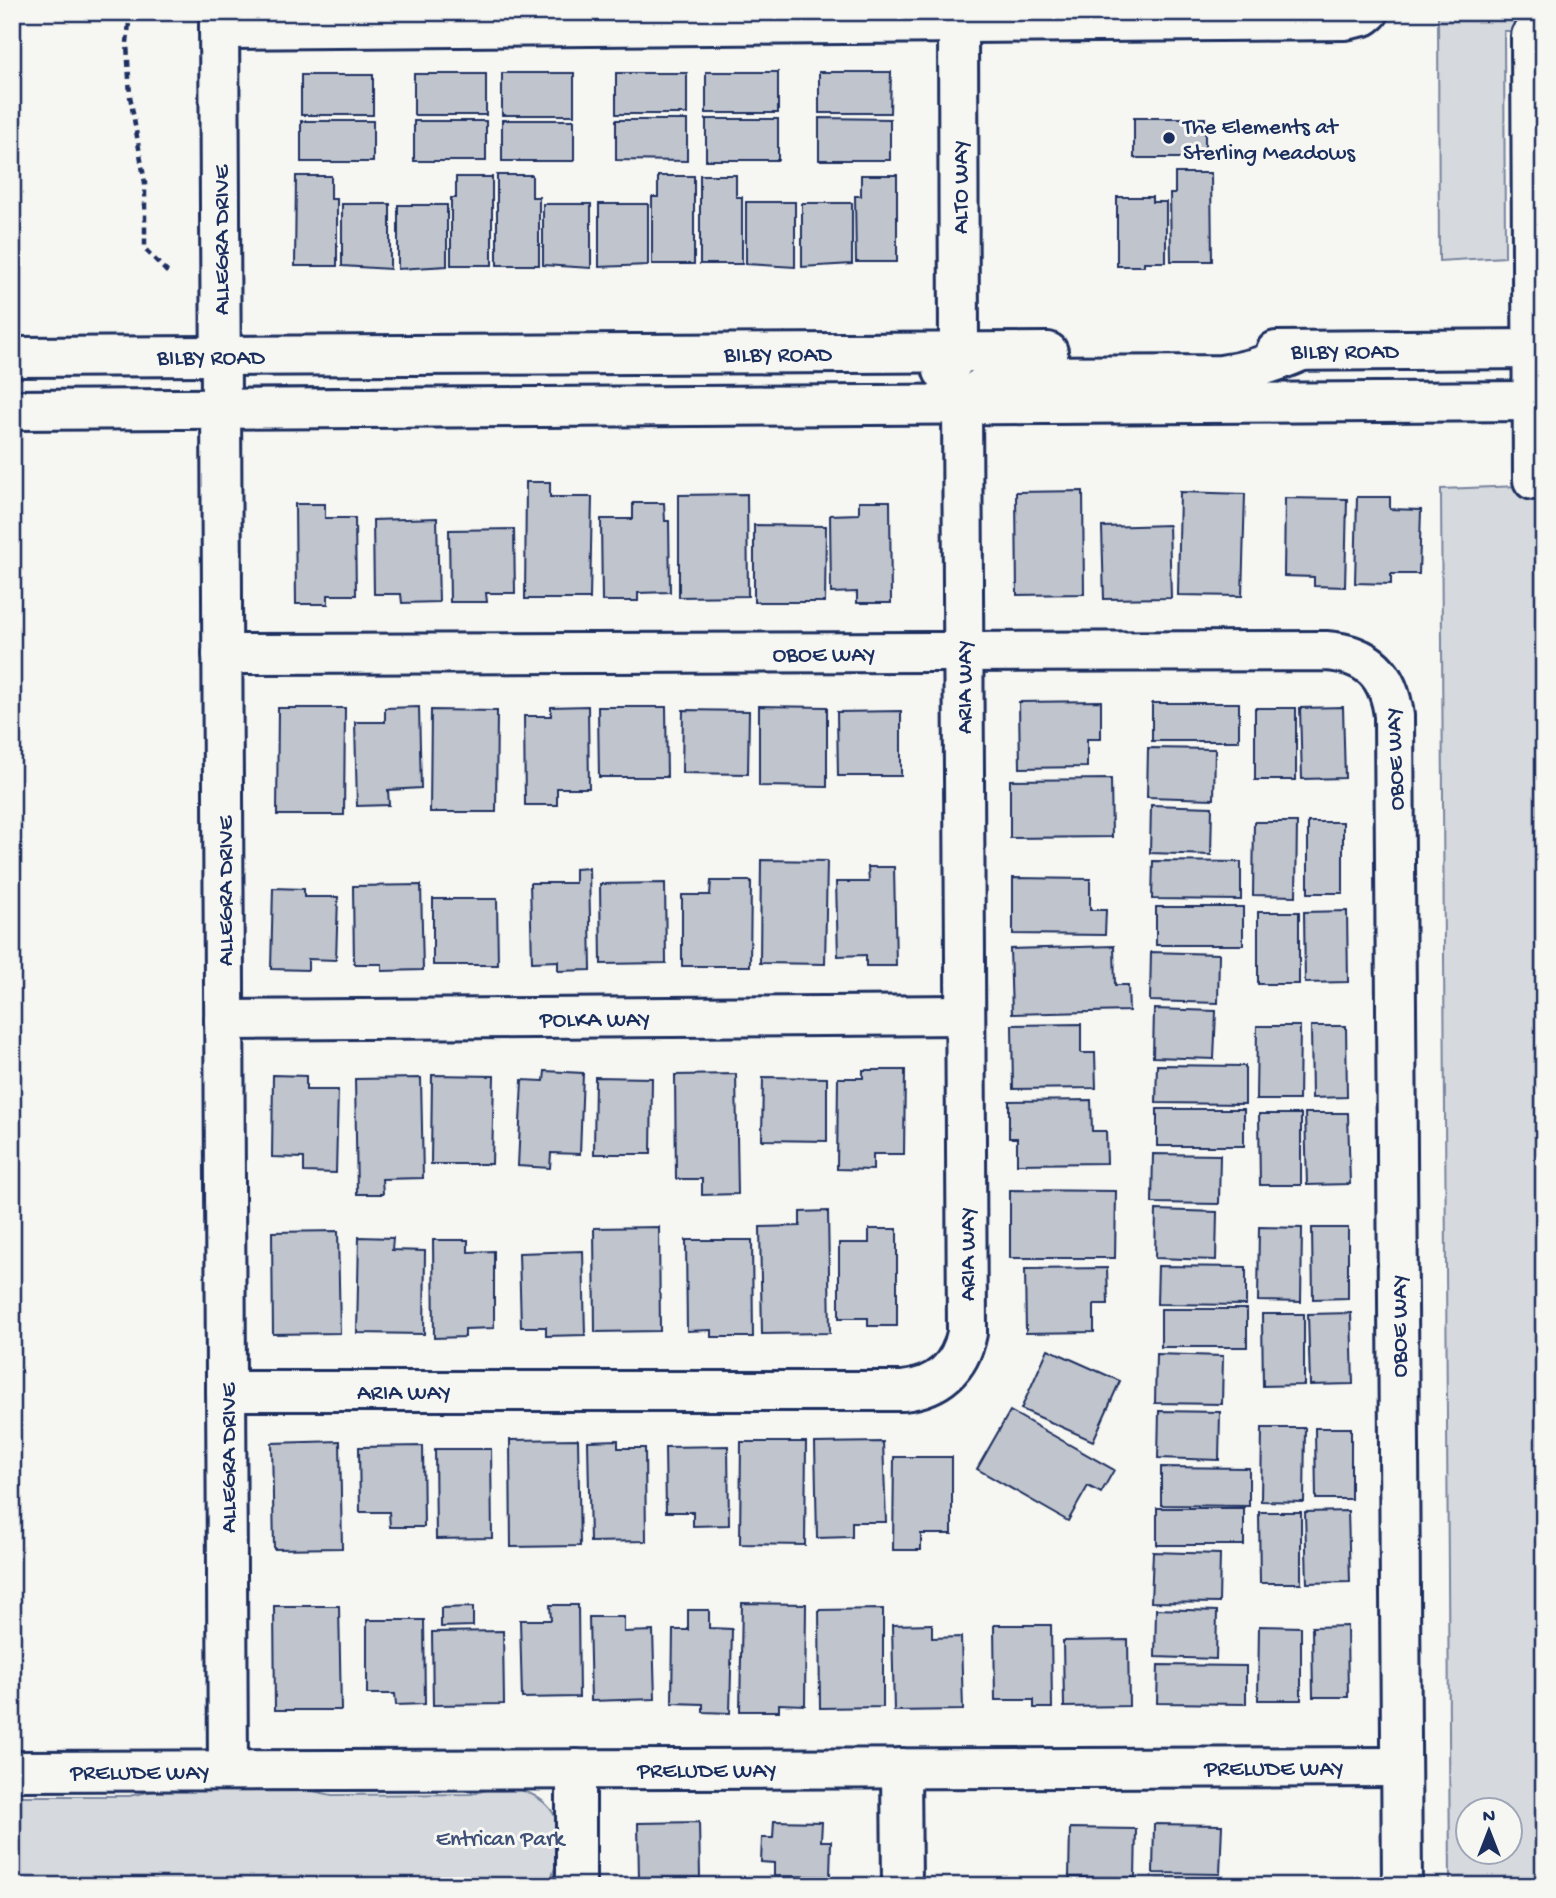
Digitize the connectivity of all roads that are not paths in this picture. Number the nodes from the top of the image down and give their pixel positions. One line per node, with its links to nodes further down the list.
1 (1369, 12): 3 (street)
2 (219, 21): 3 (street); 8 (street, ALLEGRA DRIVE)
3 (958, 22): 7 (street, ALTO WAY)
4 (1531, 36): 5 (street)
5 (1538, 349): 6 (street, BILBY ROAD); 10 (street)
6 (1302, 351): 7 (street, BILBY ROAD); 11 (street)
7 (959, 352): 8 (street, BILBY ROAD); 12 (street)
8 (221, 356): 9 (street, BILBY ROAD); 13 (street, ALLEGRA DRIVE)
9 (12, 357)
10 (1538, 401): 11 (street); 15 (street)
11 (962, 404): 12 (street); 16 (street, ARIA WAY)
12 (640, 407): 13 (street)
13 (221, 408): 14 (street); 17 (street, ALLEGRA DRIVE)
14 (12, 410)
15 (1532, 480)
16 (963, 653): 17 (street, OBOE WAY); 18 (street, ARIA WAY); 21 (street, OBOE WAY)
17 (222, 654): 19 (street, ALLEGRA DRIVE)
18 (965, 1015): 19 (street, POLKA WAY); 20 (street, ARIA WAY)
19 (224, 1020): 20 (street, ALLEGRA DRIVE)
20 (226, 1391): 24 (street, ALLEGRA DRIVE)
21 (1401, 1767): 22 (street, PRELUDE WAY); 28 (street, OBOE WAY)
22 (901, 1768): 23 (street, PRELUDE WAY); 27 (street)
23 (576, 1769): 24 (street, PRELUDE WAY); 26 (street)
24 (228, 1770): 25 (street, PRELUDE WAY)
25 (12, 1771)
26 (576, 1886)
27 (902, 1886)
28 (1402, 1886)

